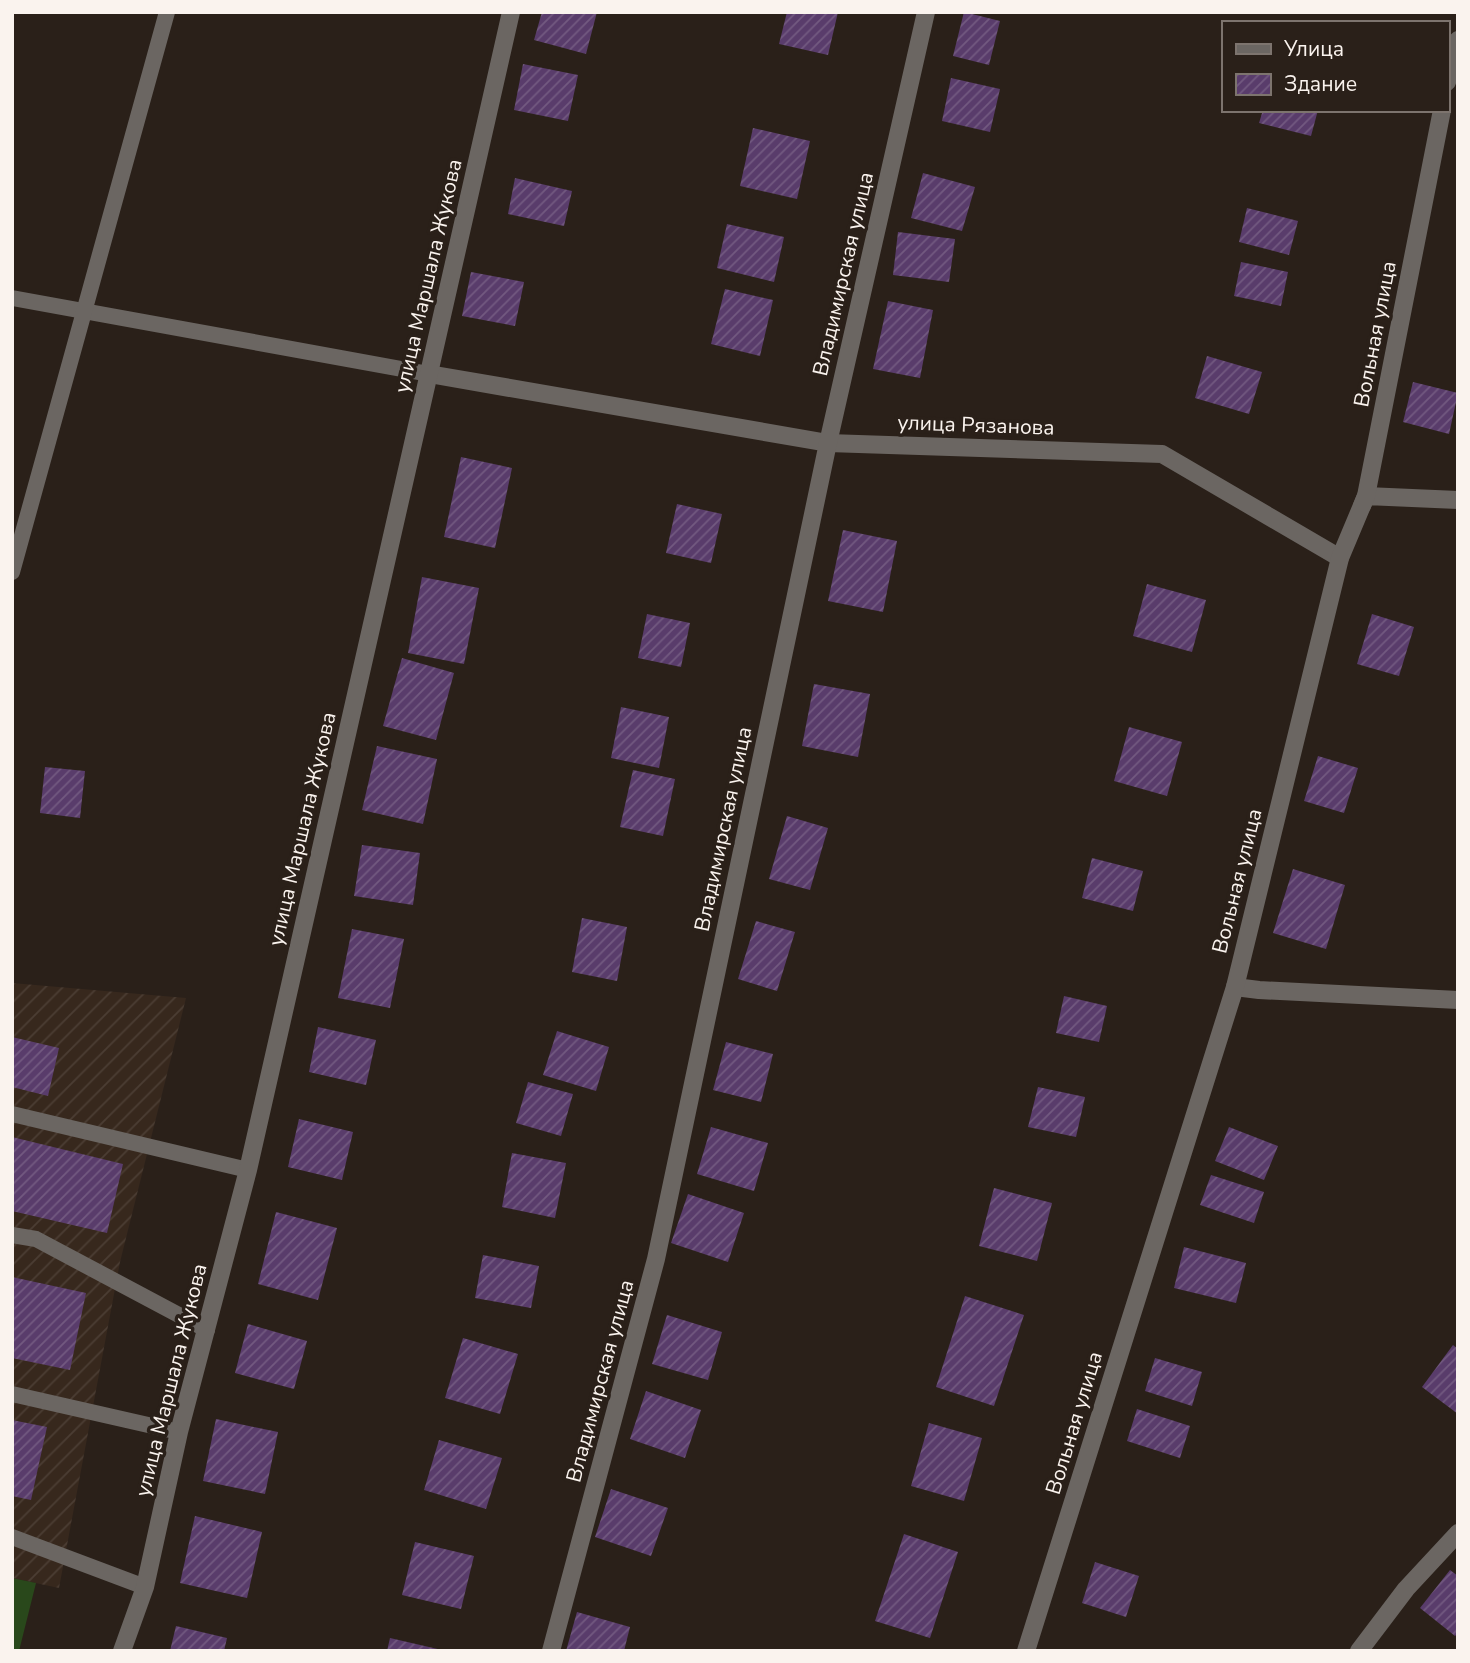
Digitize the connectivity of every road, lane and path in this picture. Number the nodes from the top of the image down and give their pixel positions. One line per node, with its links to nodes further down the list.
1 (167, 12): 8 (lane)
2 (511, 12): 9 (street, улица Маршала Жукова)
3 (926, 12): 10 (street, Владимирская улица)
4 (1458, 40): 5 (street)
5 (1449, 74)
6 (1442, 112): 11 (street, Вольная улица)
7 (12, 299): 8 (lane)
8 (84, 311): 9 (lane); 14 (lane)
9 (429, 374): 10 (street, улица Рязанова); 18 (street, улица Маршала Жукова)
10 (828, 443): 13 (street, улица Рязанова); 27 (street, Владимирская улица)
11 (1366, 496): 12 (street); 13 (street)
12 (1458, 500)
13 (1340, 558): 15 (street, Вольная улица)
14 (12, 572)
15 (1234, 987): 16 (street); 28 (street, Вольная улица)
16 (1458, 1000)
17 (12, 1114): 18 (lane)
18 (248, 1170): 20 (street, улица Маршала Жукова)
19 (12, 1235): 20 (lane)
20 (207, 1330): 22 (street, улица Маршала Жукова)
21 (12, 1394): 22 (lane)
22 (179, 1432): 25 (street, улица Маршала Жукова)
23 (1458, 1533): 29 (street)
24 (12, 1537): 25 (lane)
25 (145, 1587): 26 (street, улица Маршала Жукова)
26 (122, 1651)
27 (551, 1651)
28 (1026, 1651)
29 (1359, 1651)

